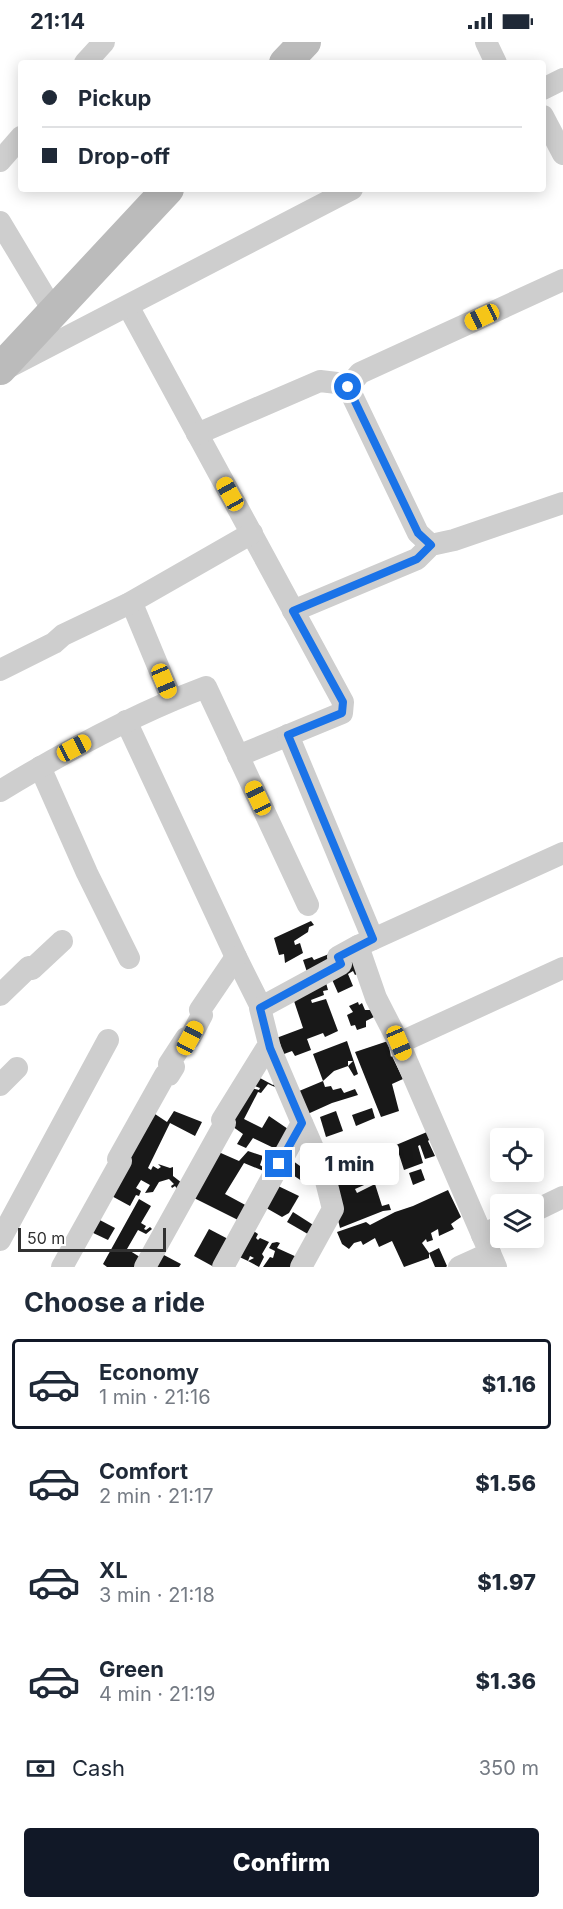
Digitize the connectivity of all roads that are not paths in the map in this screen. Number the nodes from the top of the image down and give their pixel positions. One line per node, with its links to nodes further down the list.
1 (104, 42): 4 (street)
2 (305, 42): 5 (main road)
3 (486, 42): 6 (street)
4 (88, 60)
5 (288, 60)
6 (495, 60)
7 (563, 79): 8 (street)
8 (546, 88)
9 (546, 122): 11 (street)
10 (18, 140): 12 (street)
11 (563, 154)
12 (0, 161)
13 (165, 192): 18 (main road)
14 (345, 192): 17 (street)
15 (0, 222): 18 (street)
16 (563, 280): 20 (street)
17 (128, 306): 19 (street); 21 (street)
18 (54, 312): 19 (main road)
19 (0, 371)
20 (348, 387): 21 (street); 24 (street)
21 (197, 434): 23 (street)
22 (563, 503): 24 (street)
23 (252, 533): 25 (street); 26 (street)
24 (431, 545): 26 (street)
25 (128, 604): 27 (street); 28 (street)
26 (293, 611): 30 (street)
27 (0, 670)
28 (172, 700): 29 (street); 31 (street)
29 (126, 721): 32 (street); 38 (street)
30 (288, 735): 31 (street); 37 (street)
31 (238, 756): 35 (street)
32 (40, 767): 33 (street); 39 (street)
33 (0, 790)
34 (563, 853): 37 (street)
35 (308, 905)
36 (62, 941): 41 (street)
37 (365, 943): 42 (street); 44 (street)
38 (236, 957): 42 (street); 54 (street)
39 (129, 958)
40 (563, 968): 44 (street)
41 (0, 995)
42 (261, 1007): 45 (street)
43 (108, 1040): 51 (street)
44 (399, 1043): 52 (street)
45 (270, 1048): 48 (street); 55 (street)
46 (17, 1068): 47 (street)
47 (0, 1085)
48 (302, 1123): 56 (street); 57 (street)
49 (563, 1197): 50 (street)
50 (544, 1206)
51 (0, 1240)
52 (490, 1241)
53 (490, 1246): 58 (street)
54 (62, 1267)
55 (145, 1267)
56 (223, 1267)
57 (301, 1267)
58 (459, 1267)

